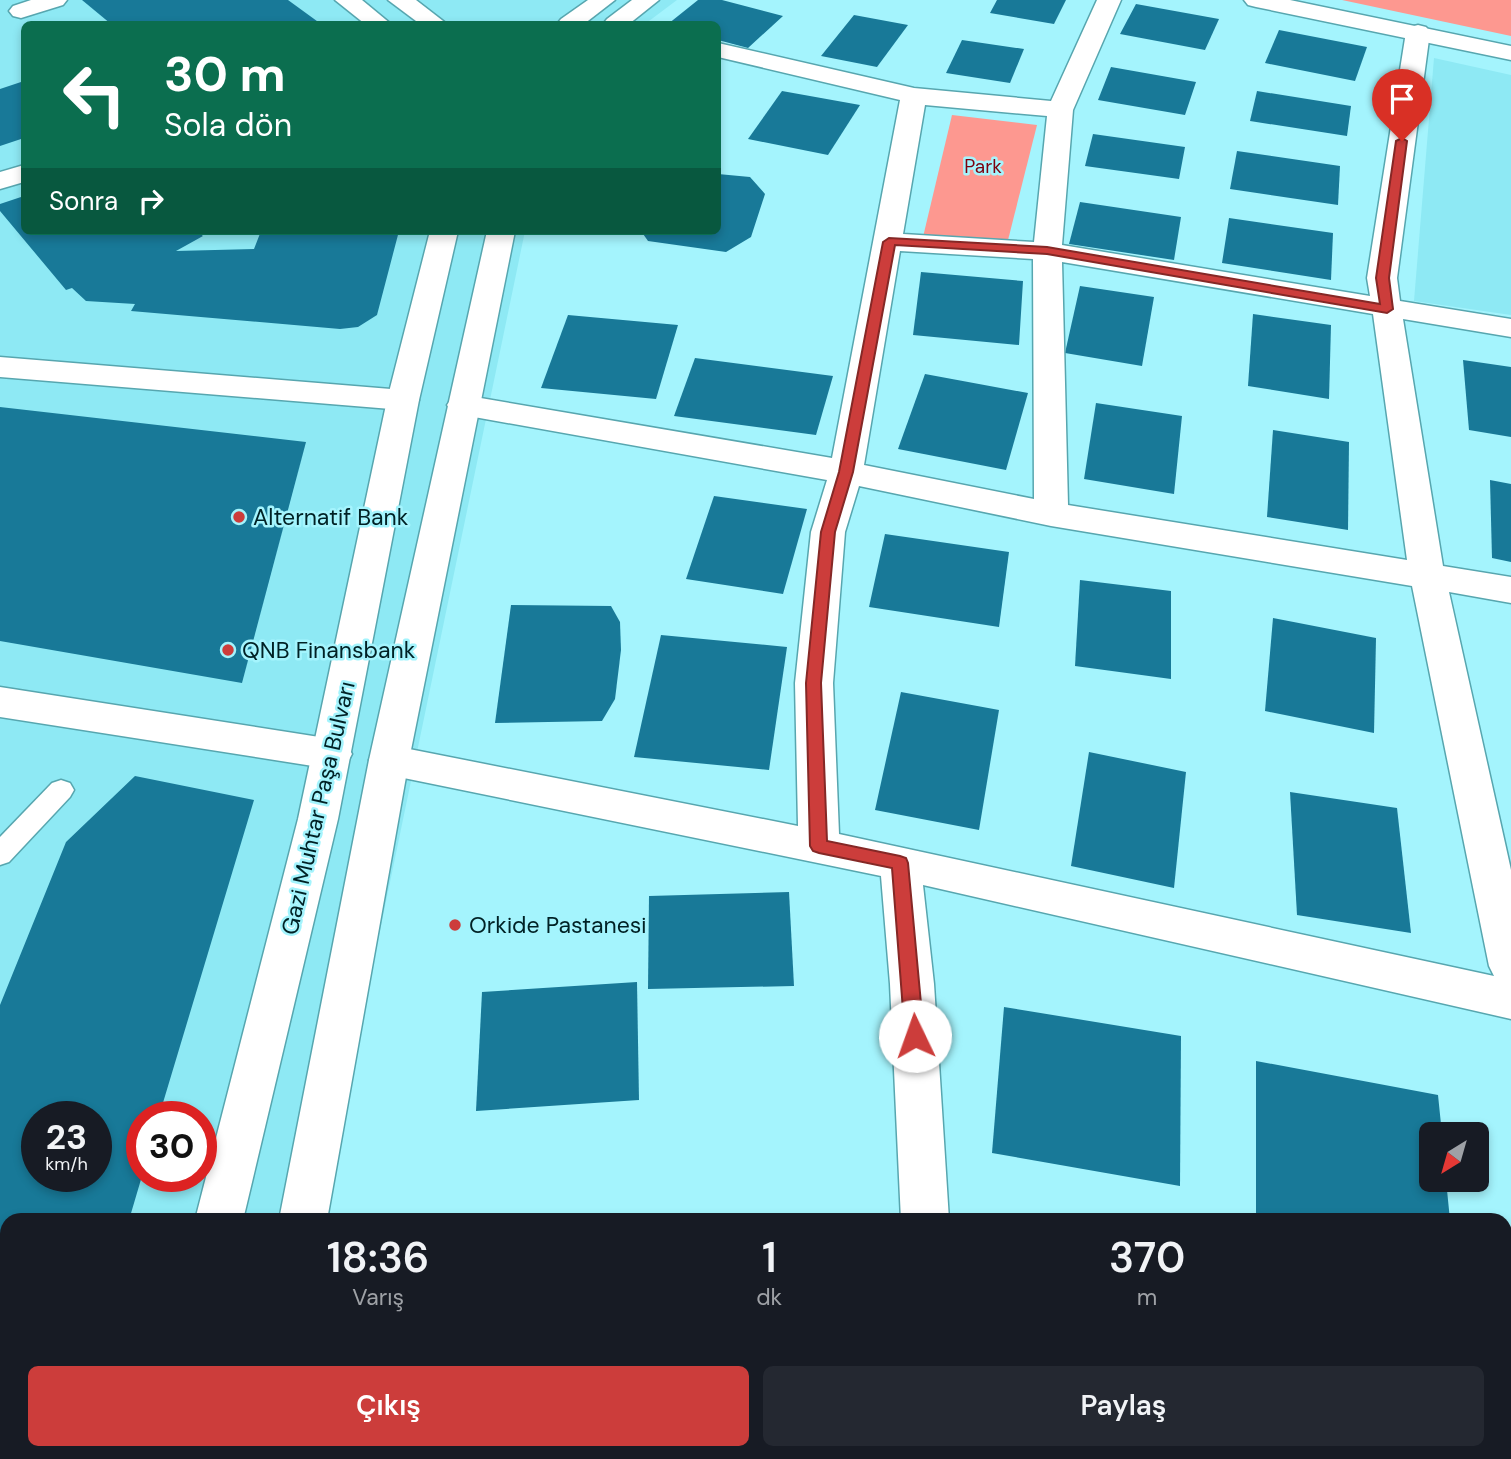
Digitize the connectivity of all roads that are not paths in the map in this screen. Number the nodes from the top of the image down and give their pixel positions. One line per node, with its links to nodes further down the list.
1 (55, 0): 8 (street)
2 (347, 0): 9 (street)
3 (400, 0): 10 (street)
4 (603, 0): 11 (street)
5 (647, 0): 12 (street)
6 (1109, 0): 17 (street)
7 (1256, 0): 13 (street)
8 (22, 12)
9 (375, 21)
10 (431, 21)
11 (573, 21)
12 (619, 21)
13 (1418, 32): 15 (street); 24 (street)
14 (721, 51): 16 (street)
15 (1511, 53)
16 (914, 96): 17 (street); 22 (street)
17 (1060, 110): 23 (street)
18 (21, 174): 19 (street)
19 (0, 181)
20 (443, 235): 27 (street, Gazi Muhtar Paşa Bulvarı)
21 (500, 235): 28 (street)
22 (889, 242): 23 (street); 29 (street)
23 (1047, 251): 24 (street); 30 (street)
24 (1387, 309): 25 (street); 31 (street)
25 (1511, 328)
26 (0, 367): 27 (street)
27 (403, 400): 34 (street, Gazi Muhtar Paşa Bulvarı)
28 (463, 405): 29 (street); 35 (street)
29 (846, 472): 30 (street); 37 (street)
30 (1051, 514): 31 (street)
31 (1427, 575): 32 (street); 40 (street)
32 (1511, 590)
33 (0, 702): 34 (street)
34 (332, 754): 42 (street, Gazi Muhtar Paşa Bulvarı)
35 (389, 760): 37 (street); 43 (street)
36 (61, 790): 38 (lane)
37 (819, 846): 39 (street)
38 (0, 854)
39 (900, 863): 41 (street); 44 (street)
40 (1511, 966)
41 (1511, 999)
42 (221, 1213)
43 (304, 1213)
44 (925, 1213)

